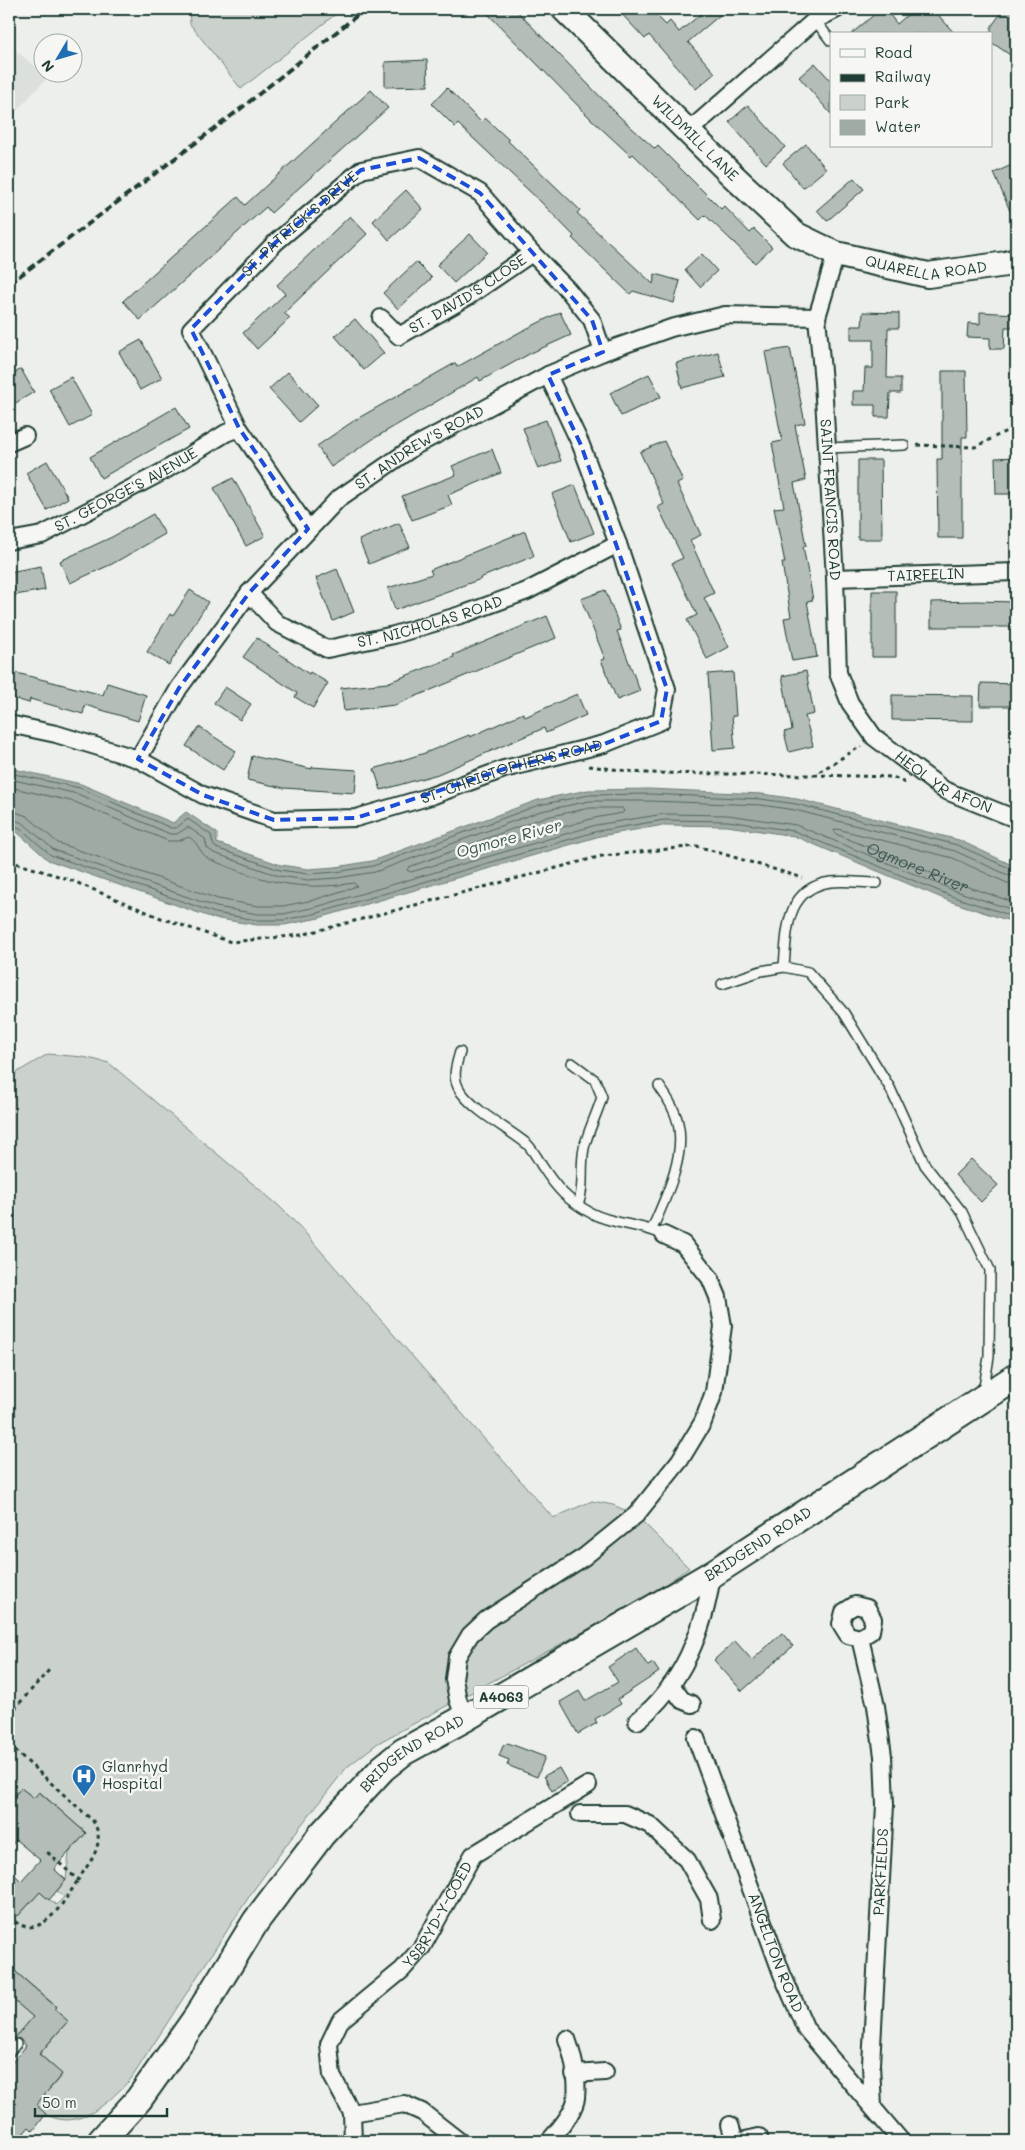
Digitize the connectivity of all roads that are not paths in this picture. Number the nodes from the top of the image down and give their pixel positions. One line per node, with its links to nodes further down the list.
1 (564, 9): 5 (street, WILDMILL LANE)
2 (836, 9): 3 (street)
3 (815, 20): 4 (lane); 5 (street)
4 (830, 40)
5 (689, 132): 7 (street, WILDMILL LANE)
6 (532, 253): 10 (street, ST. DAVID'S CLOSE); 11 (street, ST. PATRICK'S DRIVE); 13 (street, ST. PATRICK'S DRIVE)
7 (836, 254): 8 (street, QUARELLA ROAD); 9 (street, SAINT FRANCIS ROAD)
8 (1016, 261)
9 (817, 316): 11 (street, ST. ANDREW'S ROAD); 17 (street, SAINT FRANCIS ROAD)
10 (381, 318)
11 (603, 352): 12 (street, ST. ANDREW'S ROAD)
12 (548, 375): 18 (street, ST. ANDREW'S ROAD); 20 (street, ST. CHRISTOPHER'S ROAD)
13 (240, 428): 18 (street, ST. PATRICK'S DRIVE); 19 (street, ST. GEORGE'S AVENUE)
14 (25, 436): 15 (street)
15 (9, 443)
16 (904, 445): 17 (lane)
17 (827, 448): 22 (street, SAINT FRANCIS ROAD)
18 (308, 529): 23 (street, ST. ANDREW'S ROAD)
19 (9, 541)
20 (618, 544): 23 (street, ST. NICHOLAS ROAD); 26 (street, ST. CHRISTOPHER'S ROAD)
21 (1016, 572): 22 (street, TAIRFELIN)
22 (835, 578): 25 (street, SAINT FRANCIS ROAD)
23 (249, 593): 26 (street, ST. ANDREW'S ROAD)
24 (9, 724): 26 (street, ST. CHRISTOPHER'S ROAD)
25 (874, 738): 27 (street, HEOL YR AFON)
26 (138, 759)
27 (1016, 819)
28 (877, 884): 29 (lane)
29 (784, 967): 30 (lane); 37 (lane)
30 (722, 984)
31 (460, 1052): 34 (lane)
32 (572, 1063): 34 (lane)
33 (658, 1086): 35 (lane)
34 (578, 1205): 35 (lane)
35 (658, 1232): 42 (street)
36 (1016, 1377): 37 (main road, BRIDGEND ROAD / A4063)
37 (982, 1398): 38 (main road, BRIDGEND ROAD / A4063)
38 (712, 1574): 40 (street); 42 (main road, BRIDGEND ROAD / A4063)
39 (860, 1638): 53 (street, PARKFIELDS)
40 (671, 1685): 41 (street); 43 (street)
41 (692, 1704)
42 (466, 1718): 57 (main road, BRIDGEND ROAD / A4063)
43 (637, 1722)
44 (696, 1738): 53 (street, ANGELTON ROAD)
45 (588, 1785): 46 (street, YSBRYD-Y-COED)
46 (570, 1796): 47 (street); 54 (street, YSBRYD-Y-COED)
47 (712, 1920)
48 (567, 2039): 52 (street)
49 (16, 2044): 50 (lane)
50 (9, 2052)
51 (605, 2072): 52 (street)
52 (574, 2074): 60 (street)
53 (873, 2107): 63 (street, ANGELTON ROAD)
54 (352, 2113): 58 (street); 59 (street)
55 (730, 2125): 61 (street)
56 (759, 2136): 62 (street)
57 (101, 2141)
58 (353, 2141)
59 (459, 2141)
60 (549, 2141)
61 (735, 2141)
62 (741, 2141)
63 (901, 2141)

